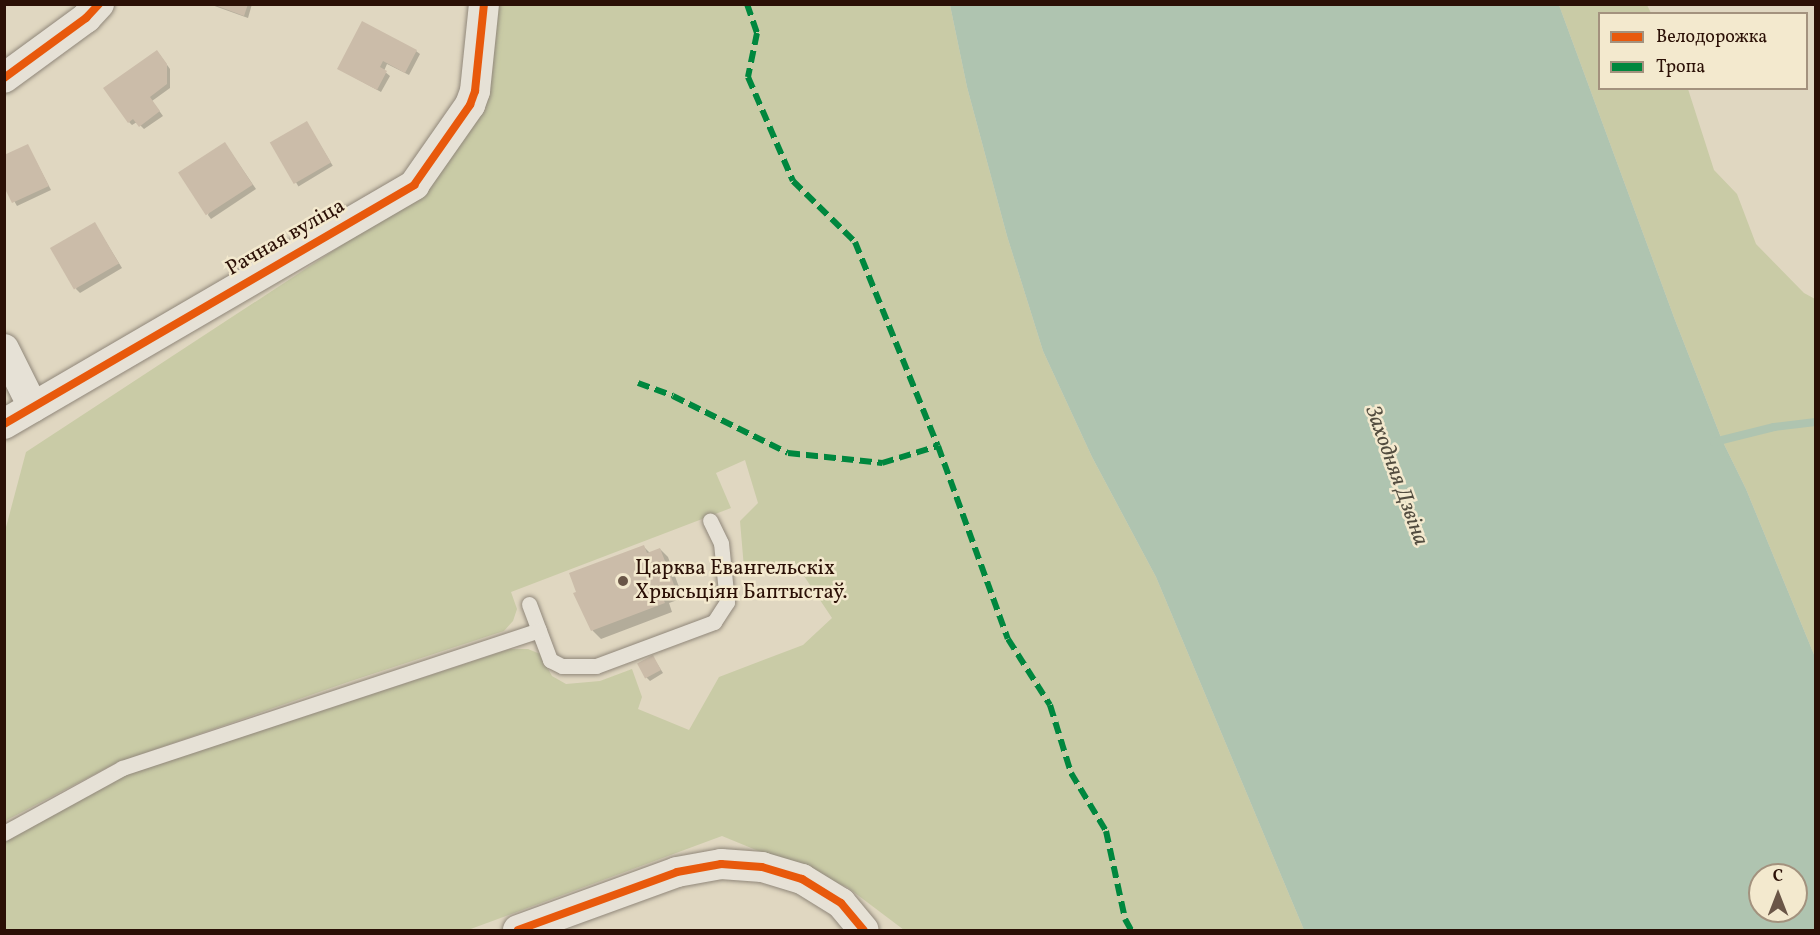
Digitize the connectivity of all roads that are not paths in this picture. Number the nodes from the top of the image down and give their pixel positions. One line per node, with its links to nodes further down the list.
1 (99, 4): 3 (street)
2 (484, 4): 5 (street, Рачная вуліца)
3 (4, 78)
4 (4, 349): 5 (street)
5 (33, 406): 6 (street, Рачная вуліца)
6 (4, 424)
7 (710, 520): 9 (lane)
8 (529, 604): 9 (lane)
9 (539, 630): 10 (lane)
10 (4, 833)
11 (518, 930): 12 (street)
12 (864, 930)

